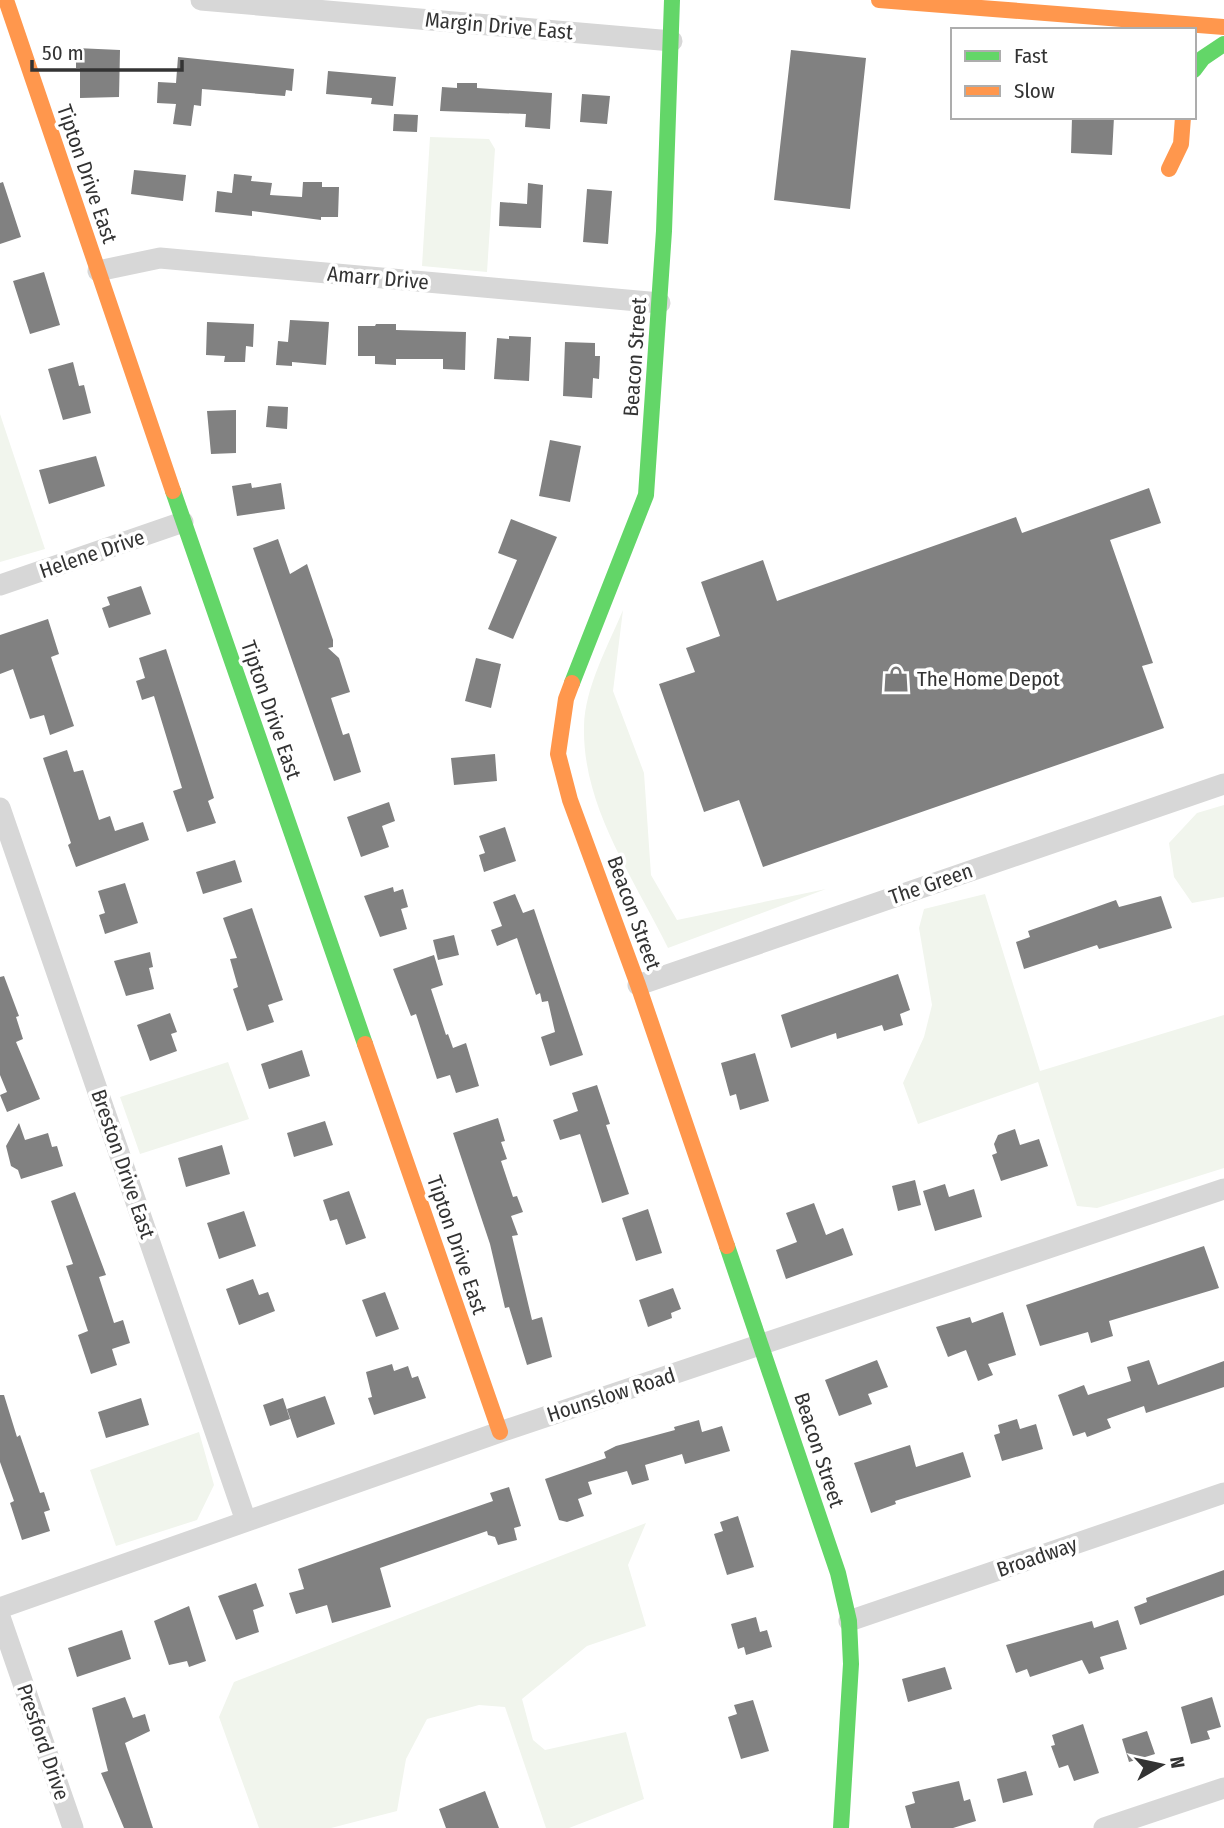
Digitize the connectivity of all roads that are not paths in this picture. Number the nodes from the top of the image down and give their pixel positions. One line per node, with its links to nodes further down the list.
1 (6, 0): 13 (main road, Tipton Drive East)
2 (201, 0): 8 (street, Margin Drive East)
3 (672, 0): 8 (main road, Beacon Street)
4 (879, 0): 6 (main road)
5 (1184, 4): 6 (main road)
6 (1174, 26): 7 (main road)
7 (1224, 27)
8 (672, 41): 14 (main road, Beacon Street)
9 (1224, 44): 10 (main road)
10 (1196, 67)
11 (1183, 119): 12 (main road)
12 (1161, 143)
13 (98, 271): 14 (street, Amarr Drive); 15 (main road, Tipton Drive East)
14 (660, 303): 19 (main road, Beacon Street)
15 (183, 522): 16 (street, Helene Drive); 22 (main road, Tipton Drive East)
16 (0, 585)
17 (1224, 784): 19 (street, The Green)
18 (0, 808): 24 (street, Breston Drive East)
19 (638, 985): 21 (main road, Beacon Street)
20 (1224, 1189): 21 (street, Hounslow Road)
21 (762, 1345): 22 (street, Hounslow Road); 27 (main road, Beacon Street)
22 (500, 1432): 24 (street, Hounslow Road)
23 (1224, 1493): 27 (street, Broadway)
24 (246, 1521): 25 (street, Hounslow Road)
25 (0, 1608)
26 (0, 1617): 29 (street, Presford Drive)
27 (849, 1621): 30 (main road, Beacon Street)
28 (1224, 1788): 31 (street)
29 (73, 1828)
30 (841, 1828)
31 (1104, 1828)

